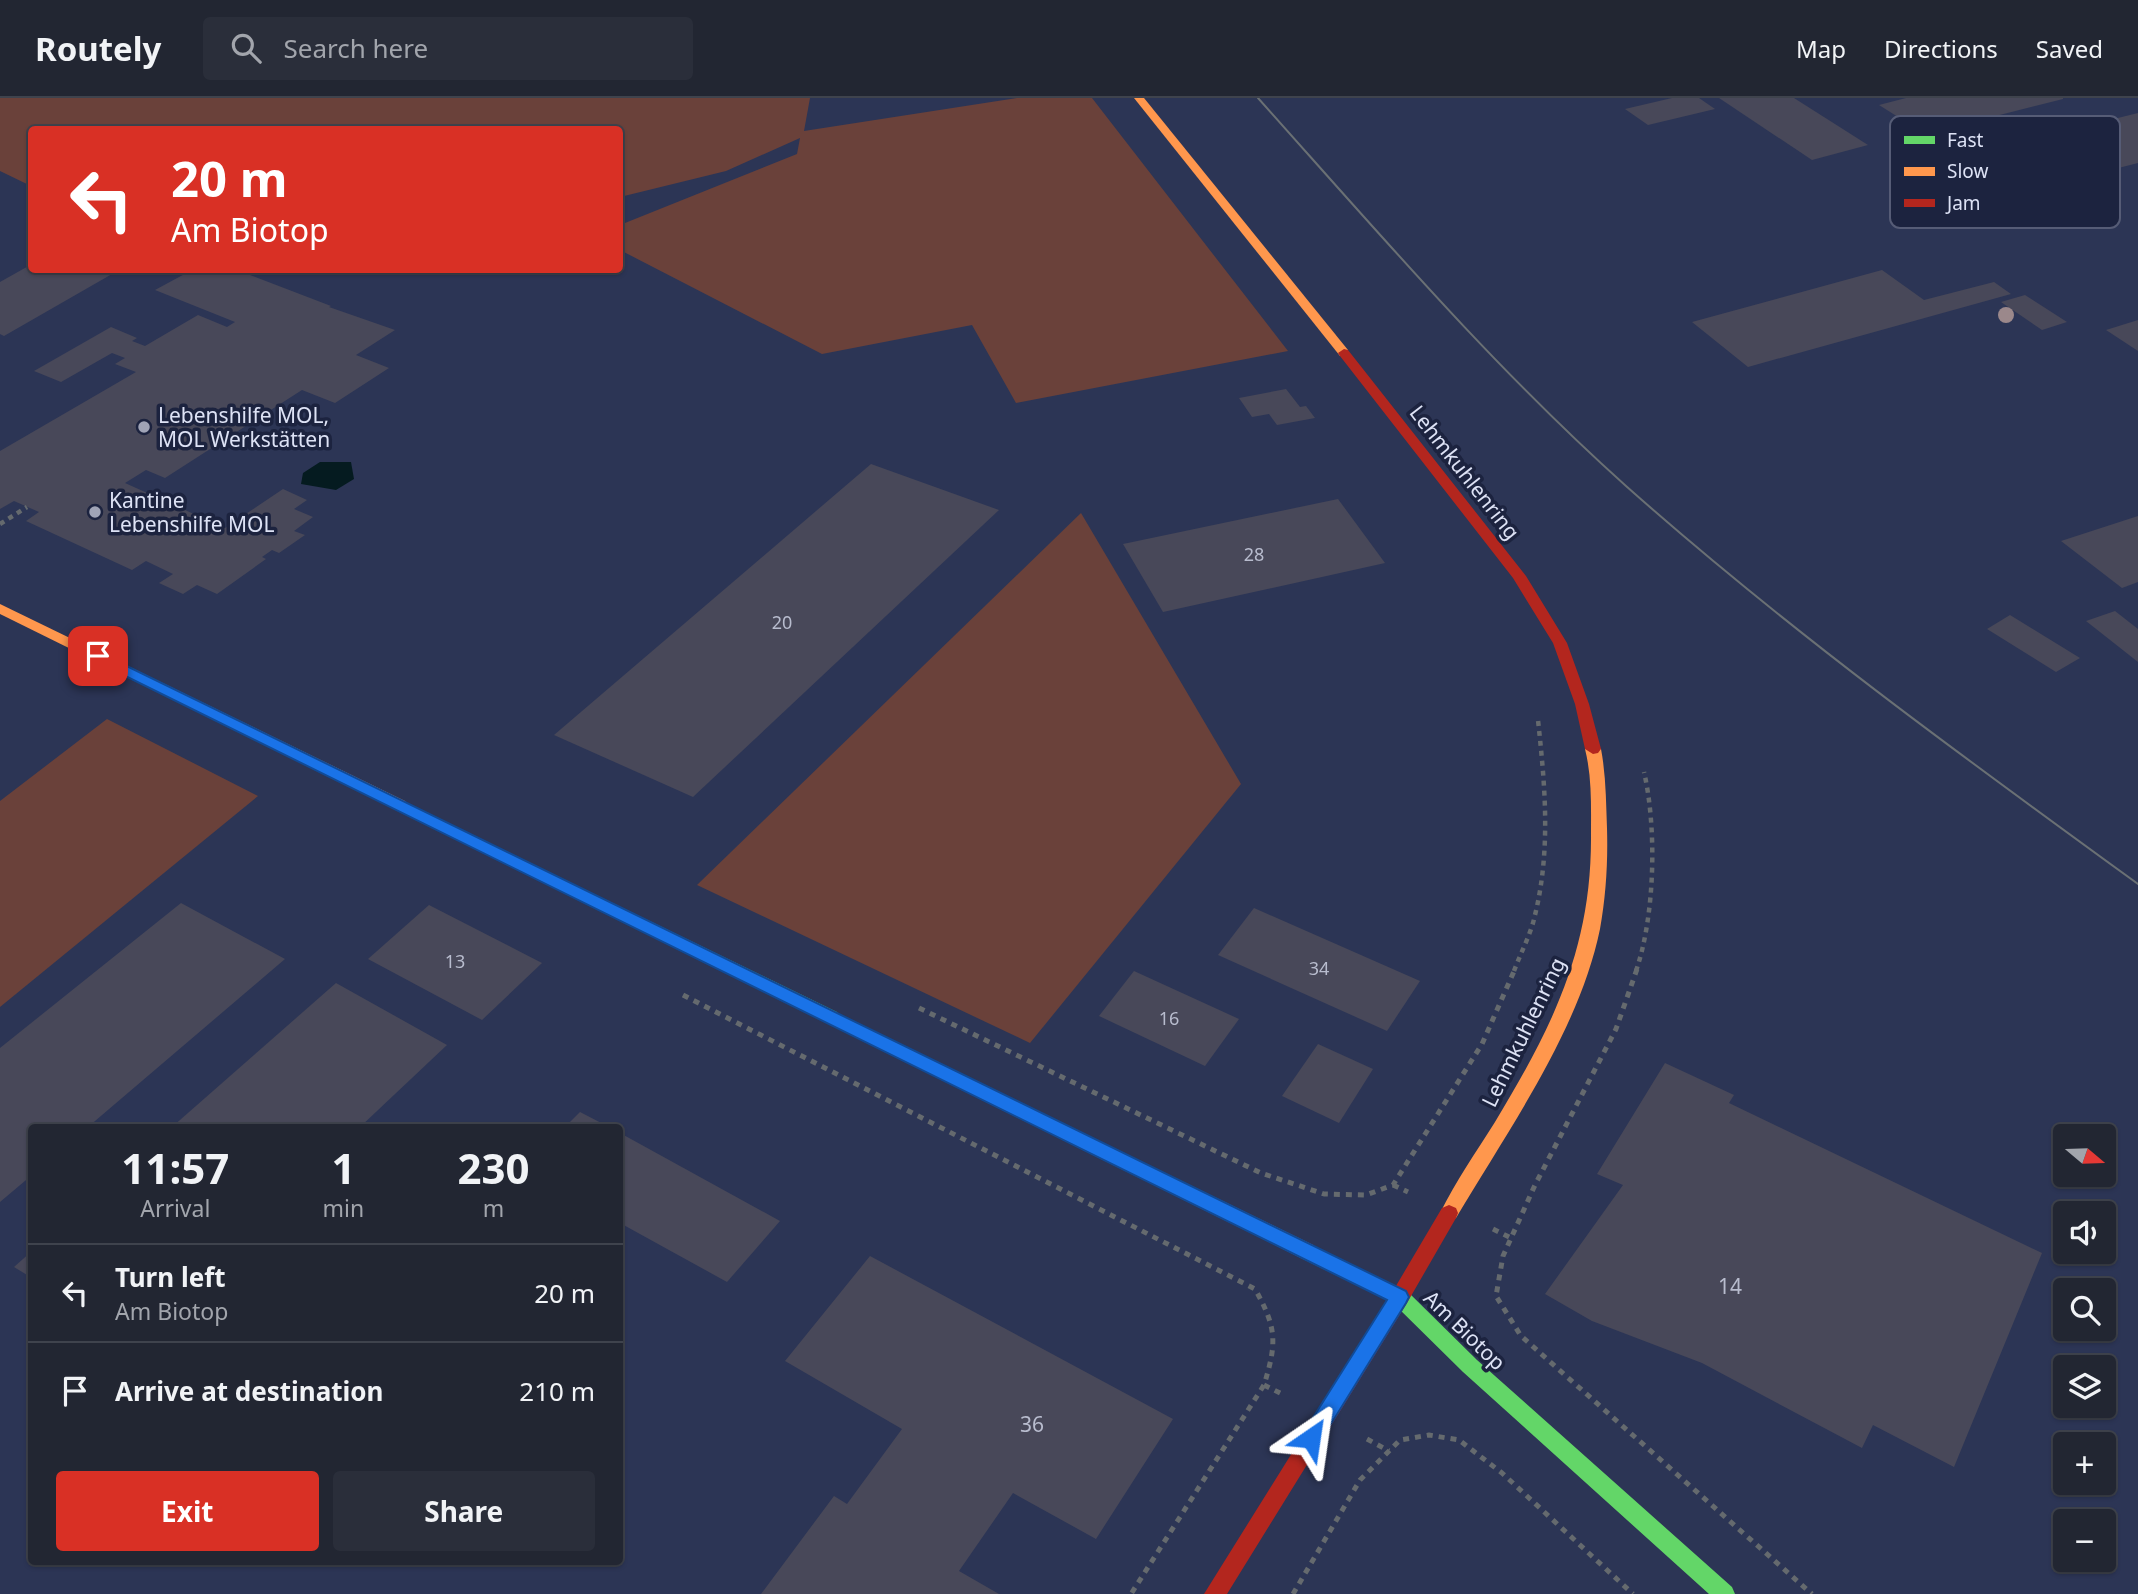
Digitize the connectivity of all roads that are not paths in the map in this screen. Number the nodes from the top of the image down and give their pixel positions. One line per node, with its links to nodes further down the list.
1 (1139, 98): 3 (street, Lehmkuhlenring)
2 (0, 608): 3 (street, Am Biotop)
3 (1400, 1297): 4 (street, Lehmkuhlenring); 5 (street, Am Biotop)
4 (1215, 1594)
5 (1724, 1594)

